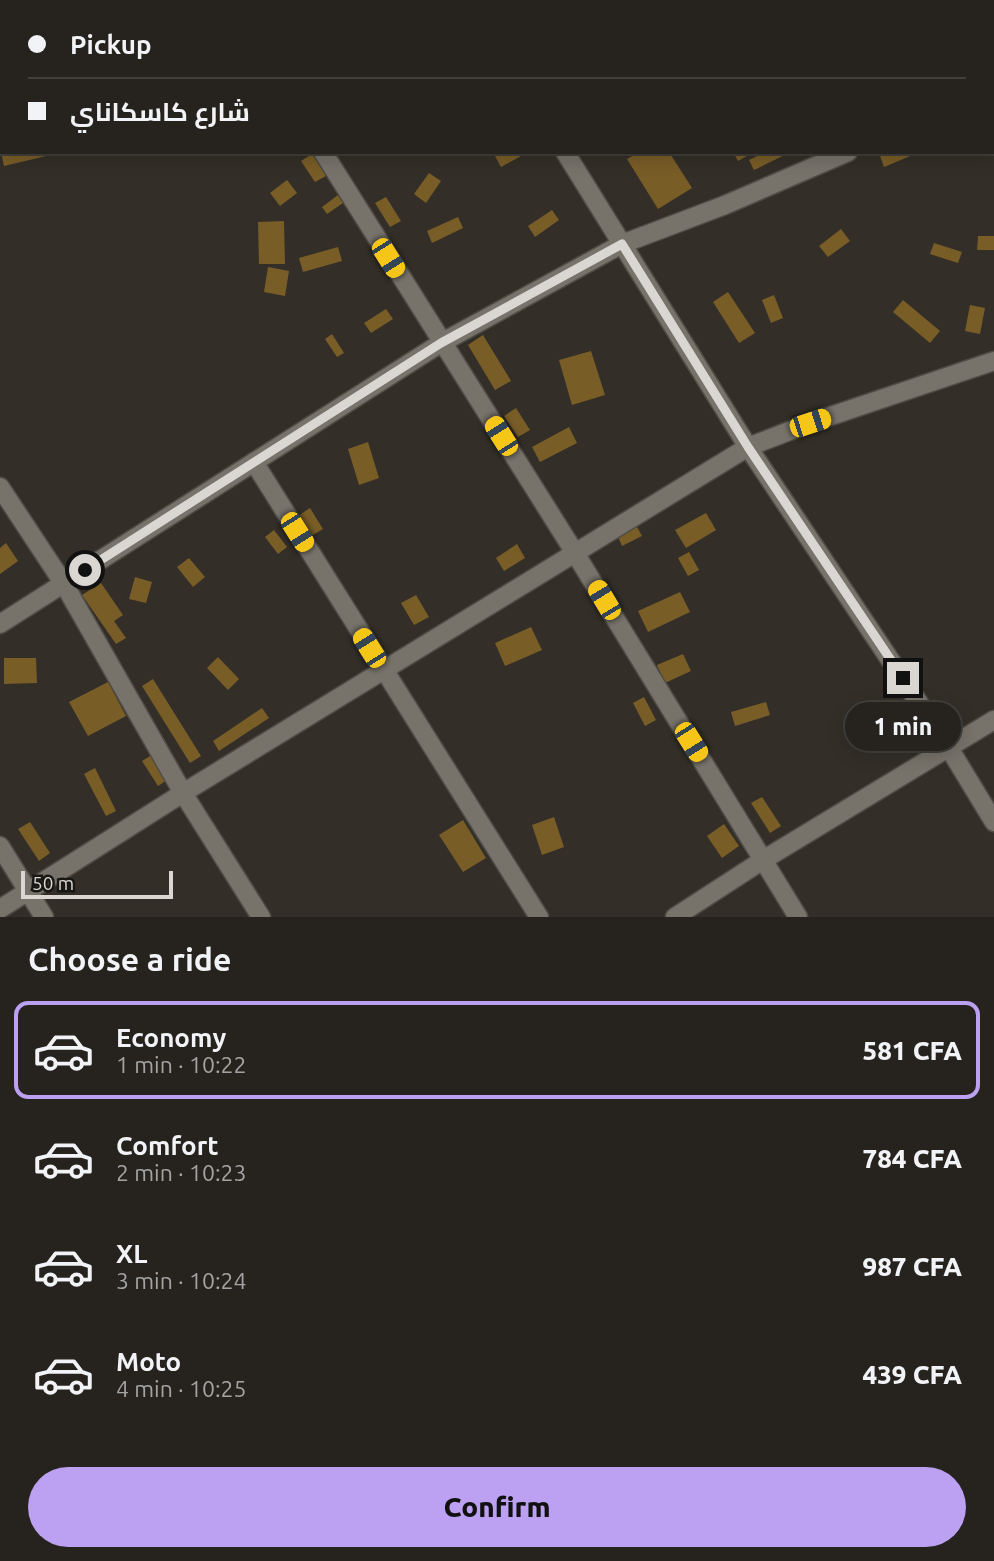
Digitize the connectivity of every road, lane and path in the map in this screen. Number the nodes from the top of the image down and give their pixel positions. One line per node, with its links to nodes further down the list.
1 (324, 154): 5 (street)
2 (566, 154): 4 (street)
3 (843, 154): 4 (street)
4 (622, 244): 5 (street); 7 (street)
5 (441, 343): 8 (street); 10 (street)
6 (994, 361): 7 (street)
7 (748, 447): 10 (street); 15 (street)
8 (254, 462): 11 (street); 13 (street)
9 (0, 487): 11 (street)
10 (575, 553): 13 (street); 19 (street)
11 (64, 584): 12 (street); 16 (street)
12 (0, 624)
13 (384, 671): 16 (street); 24 (street)
14 (994, 720): 15 (street)
15 (949, 748): 17 (street); 19 (street)
16 (183, 793): 20 (street); 23 (street)
17 (994, 822)
18 (0, 846): 20 (street)
19 (763, 860): 25 (street); 26 (street)
20 (28, 891): 21 (street); 22 (street)
21 (0, 909)
22 (44, 917)
23 (261, 917)
24 (539, 917)
25 (675, 917)
26 (797, 917)

